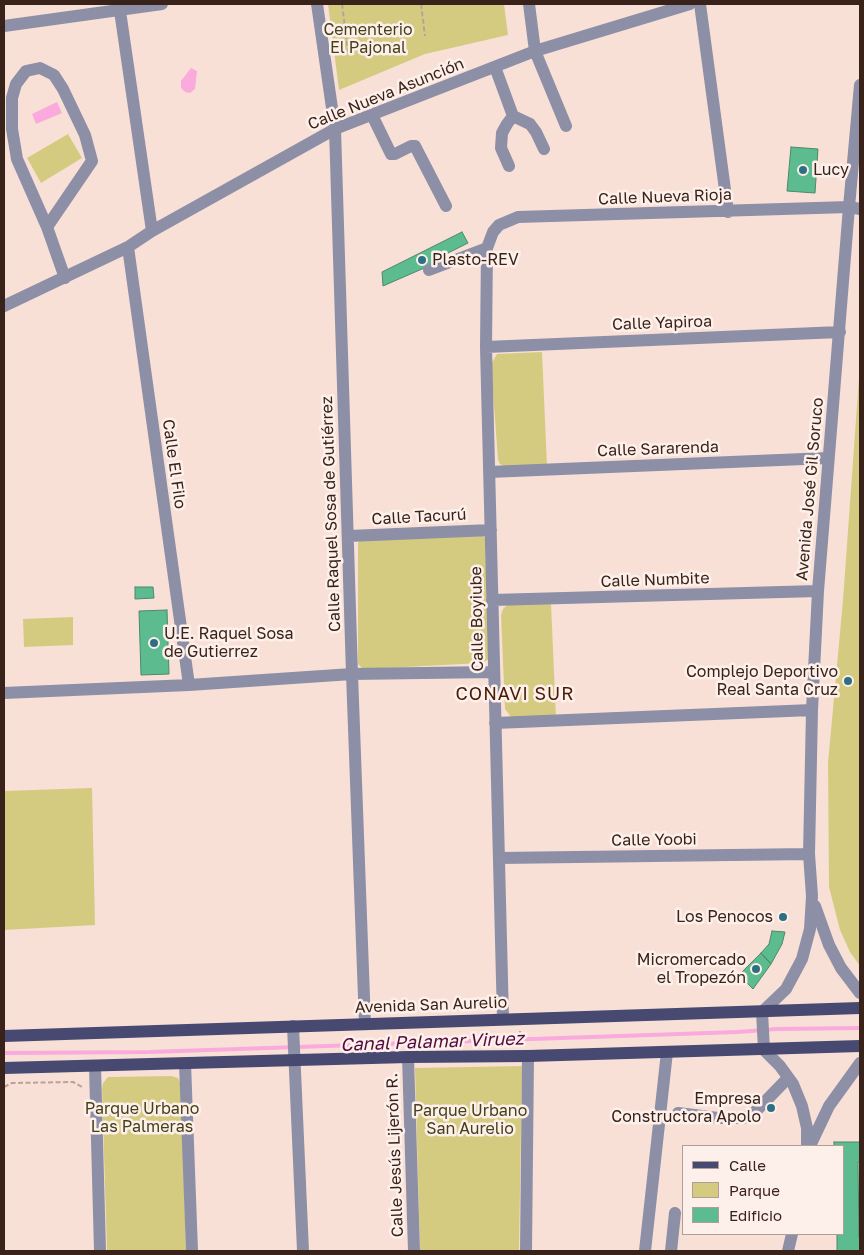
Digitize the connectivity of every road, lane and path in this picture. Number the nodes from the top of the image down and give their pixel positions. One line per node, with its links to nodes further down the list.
1 (162, 4): 8 (street)
2 (317, 4): 18 (street, Calle Raquel Sosa de Gutiérrez)
3 (342, 4): 12 (path)
4 (421, 4): 10 (path)
5 (529, 4): 11 (street)
6 (690, 4): 11 (street, Calle Nueva Asunción)
7 (700, 4): 23 (street)
8 (120, 7): 9 (street); 25 (street)
9 (4, 26)
10 (425, 36)
11 (535, 51): 13 (street, Calle Nueva Asunción); 17 (street)
12 (348, 52)
13 (495, 68): 15 (street, Calle Nueva Asunción); 16 (street)
14 (860, 85): 22 (street, Avenida José Gil Soruco)
15 (372, 115): 18 (street, Calle Nueva Asunción); 21 (street)
16 (514, 116): 19 (street); 20 (street)
17 (566, 126)
18 (335, 129): 25 (street, Calle Nueva Asunción); 36 (street, Calle Raquel Sosa de Gutiérrez)
19 (544, 149)
20 (509, 166)
21 (446, 206)
22 (854, 208): 23 (street, Calle Nueva Rioja); 31 (street, Avenida José Gil Soruco)
23 (728, 212): 27 (street, Calle Nueva Rioja)
24 (47, 227): 24 (street); 29 (street)
25 (152, 231): 26 (street, Calle Nueva Asunción)
26 (128, 248): 29 (street, Calle Nueva Asunción); 41 (street, Calle El Filo)
27 (487, 248): 28 (street); 32 (street, Calle Boyiube)
28 (429, 270)
29 (65, 278): 30 (street, Calle Nueva Asunción)
30 (4, 306)
31 (840, 332): 32 (street, Calle Yapiroa); 33 (street, Avenida José Gil Soruco)
32 (486, 347): 34 (street, Calle Boyiube)
33 (828, 458): 34 (street, Calle Sararenda); 37 (street, Avenida José Gil Soruco)
34 (489, 472): 35 (street, Calle Boyiube)
35 (491, 530): 36 (street, Calle Tacurú); 38 (street, Calle Boyiube)
36 (349, 536): 40 (street, Calle Raquel Sosa de Gutiérrez)
37 (818, 591): 38 (street, Calle Numbite); 43 (street, Avenida José Gil Soruco)
38 (492, 600): 39 (street, Calle Boyiube)
39 (494, 672): 40 (street); 44 (street, Calle Boyiube)
40 (352, 674): 41 (street); 52 (street, Calle Raquel Sosa de Gutiérrez)
41 (189, 685): 42 (street)
42 (4, 694)
43 (812, 710): 44 (street); 45 (street, Avenida José Gil Soruco)
44 (496, 723): 46 (street, Calle Boyiube)
45 (809, 854): 46 (street, Calle Yoobi); 47 (street, Avenida José Gil Soruco)
46 (499, 858): 51 (street, Calle Boyiube)
47 (812, 896): 48 (street, Avenida José Gil Soruco); 50 (street, Avenida José Gil Soruco)
48 (860, 993)
49 (860, 1008): 50 (main road, Avenida San Aurelio)
50 (762, 1016): 51 (main road, Avenida San Aurelio); 56 (street)
51 (503, 1019): 52 (main road, Avenida San Aurelio)
52 (366, 1024): 53 (main road, Avenida San Aurelio)
53 (293, 1029): 55 (main road, Avenida San Aurelio); 60 (street)
54 (520, 1029): 59 (path)
55 (4, 1036)
56 (764, 1046): 57 (main road); 58 (main road); 66 (street)
57 (860, 1046)
58 (667, 1052): 59 (main road); 79 (street)
59 (524, 1053): 61 (main road); 78 (street)
60 (294, 1057): 61 (main road); 63 (main road); 76 (street)
61 (408, 1057): 77 (street, Calle Jesús Lijerón R.)
62 (860, 1063): 71 (street)
63 (185, 1064): 64 (main road); 75 (street)
64 (95, 1066): 65 (main road); 74 (street)
65 (4, 1068)
66 (788, 1078): 69 (street); 70 (street)
67 (73, 1082): 68 (path)
68 (4, 1087)
69 (678, 1112)
70 (808, 1145)
71 (809, 1145)
72 (675, 1212): 80 (street)
73 (792, 1235): 81 (street)
74 (100, 1251)
75 (192, 1251)
76 (303, 1251)
77 (414, 1251)
78 (526, 1251)
79 (645, 1251)
80 (671, 1251)
81 (788, 1251)

